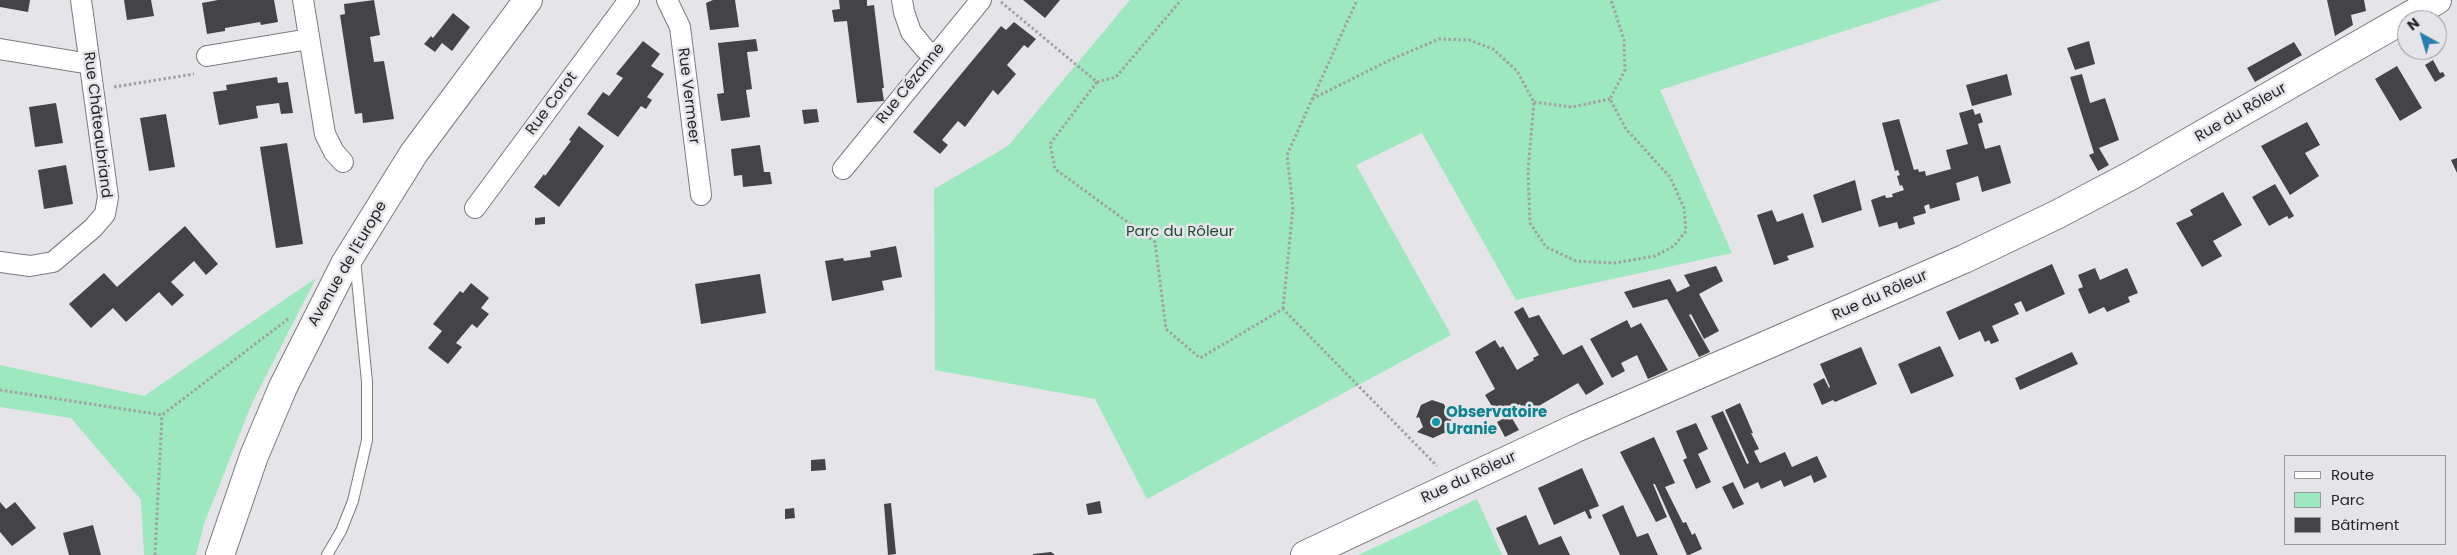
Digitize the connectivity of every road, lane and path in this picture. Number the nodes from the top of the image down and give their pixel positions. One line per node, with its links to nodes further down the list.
1 (81, 0): 17 (street, Rue Châteaubriand)
2 (303, 0): 13 (street)
3 (528, 0): 28 (street, Avenue de l'Europe)
4 (629, 0): 27 (street, Rue Corot)
5 (667, 0): 26 (street, Rue Vermeer)
6 (902, 0): 15 (street)
7 (981, 0): 15 (street, Rue Cézanne)
8 (999, 0): 19 (path)
9 (1181, 0): 19 (path)
10 (1357, 0): 21 (path)
11 (1611, 0): 22 (path)
12 (2436, 0): 34 (street, Rue du Rôleur)
13 (309, 39): 16 (street); 24 (street)
14 (0, 49): 17 (street)
15 (934, 55): 25 (street, Rue Cézanne)
16 (207, 56)
17 (90, 64): 20 (street, Rue Châteaubriand)
18 (196, 73): 20 (path)
19 (1097, 82): 30 (path)
20 (94, 91): 29 (street, Rue Châteaubriand)
21 (1312, 99): 23 (path); 30 (path)
22 (1610, 99): 23 (path); 23 (path)
23 (1534, 102)
24 (343, 162)
25 (843, 169)
26 (701, 195)
27 (475, 208)
28 (354, 248): 36 (street, Avenue de l'Europe); 37 (lane)
29 (0, 262)
30 (1283, 309): 34 (path)
31 (295, 314): 33 (path)
32 (0, 390): 33 (path)
33 (162, 415): 35 (path)
34 (1454, 484): 38 (street, Rue du Rôleur)
35 (155, 555)
36 (220, 555)
37 (327, 555)
38 (1305, 555)

